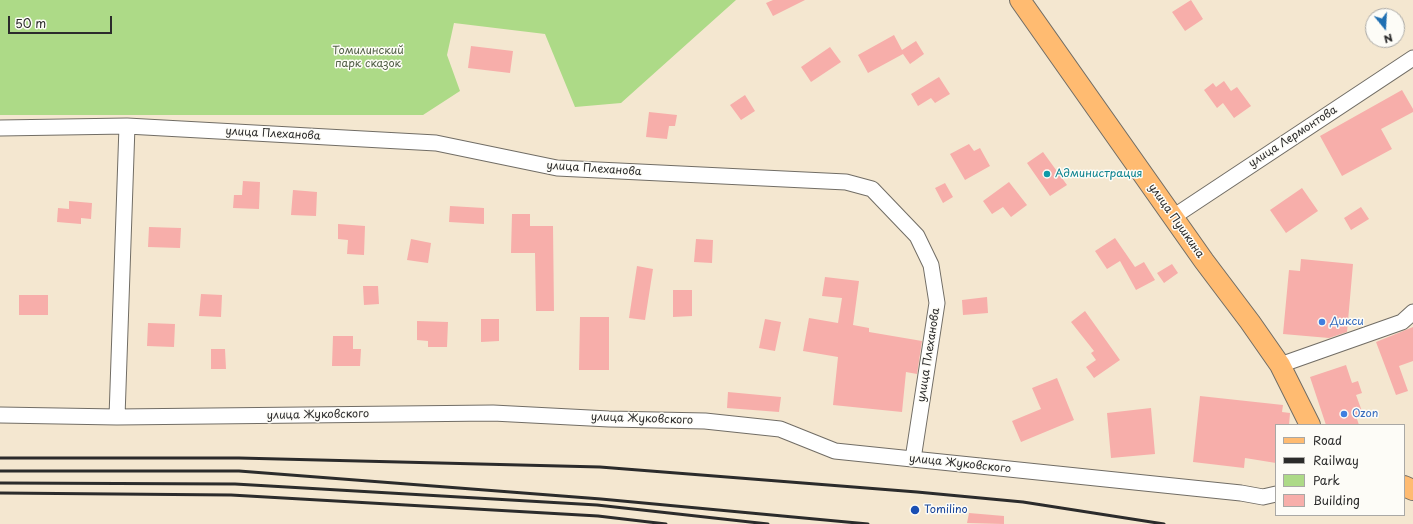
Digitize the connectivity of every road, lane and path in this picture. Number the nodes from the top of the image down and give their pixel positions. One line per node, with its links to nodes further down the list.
1 (1020, 0): 5 (main road, улица Пушкина)
2 (1413, 58): 5 (street, улица Лермонтова)
3 (127, 126): 4 (street, улица Плеханова); 10 (street); 13 (street, улица Плеханова)
4 (0, 128)
5 (1173, 217): 7 (main road, улица Пушкина)
6 (1413, 312): 7 (street)
7 (1280, 365): 8 (main road, улица Пушкина)
8 (1300, 404): 11 (street); 12 (main road, улица Пушкина)
9 (0, 415): 10 (street, улица Жуковского)
10 (117, 417): 13 (street, улица Жуковского)
11 (1300, 424)
12 (1310, 424)
13 (913, 458): 14 (street, улица Жуковского)
14 (1275, 494)

